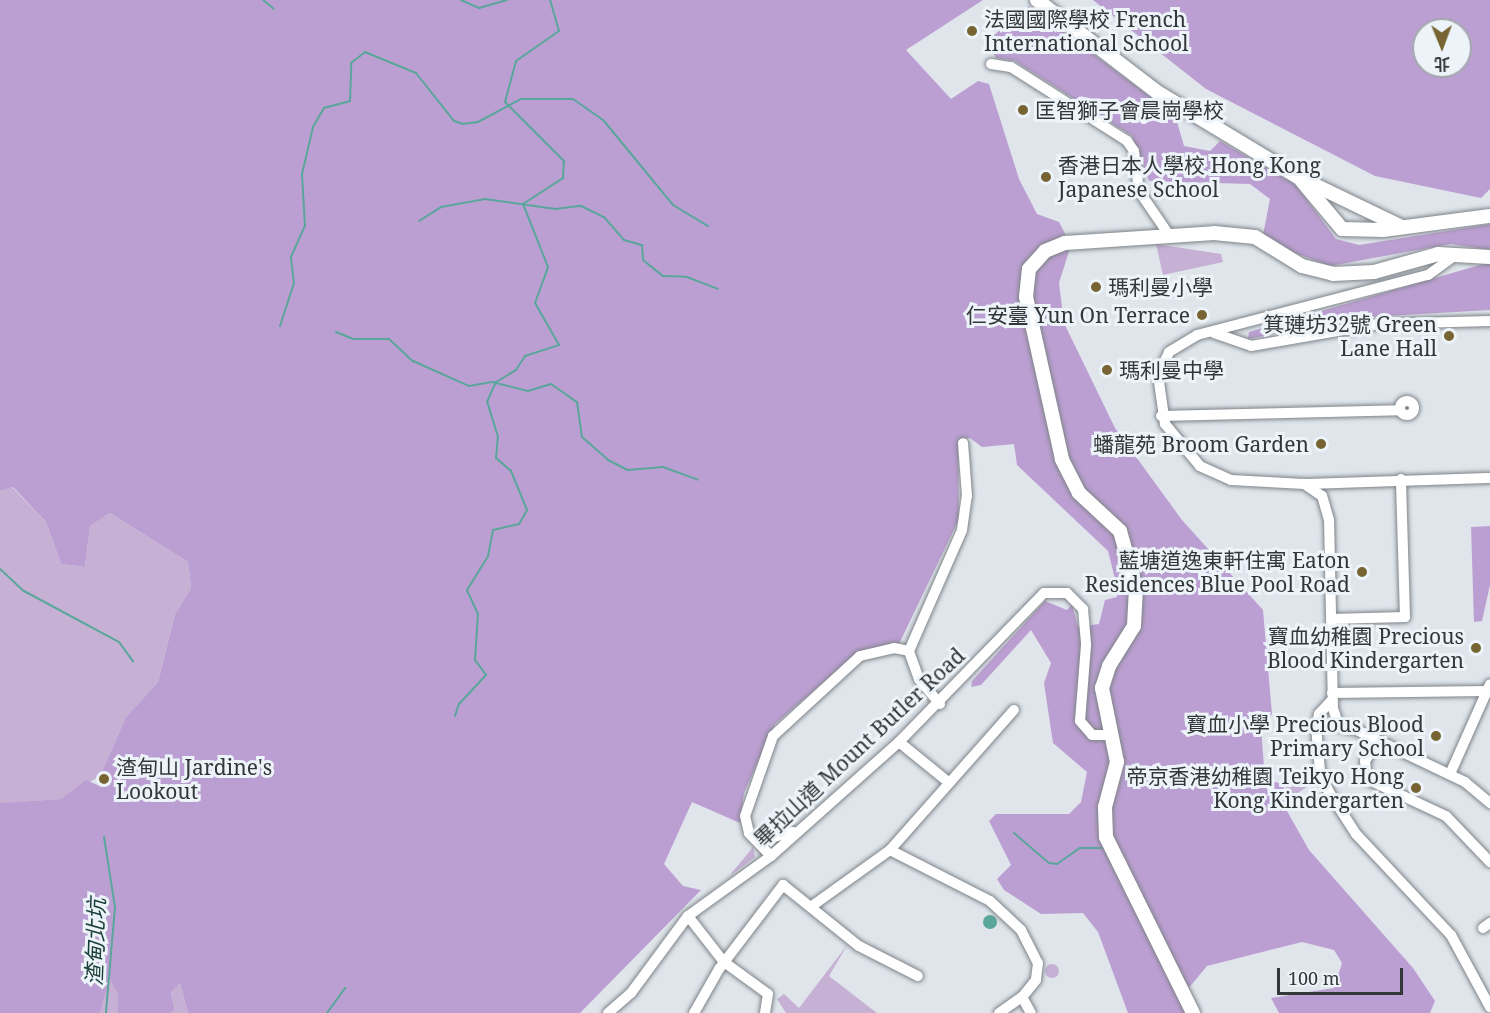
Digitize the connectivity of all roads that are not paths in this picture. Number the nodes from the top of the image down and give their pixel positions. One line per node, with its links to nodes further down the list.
1 (1037, 0): 3 (main road)
2 (991, 64): 8 (street)
3 (1298, 177): 4 (main road); 5 (main road)
4 (1336, 197): 5 (main road); 7 (main road)
5 (1326, 216): 7 (main road)
6 (1490, 216): 7 (main road)
7 (1400, 226)
8 (1168, 235): 9 (main road); 31 (main road)
9 (1456, 255): 10 (main road); 12 (street)
10 (1490, 257)
11 (1490, 321): 14 (street)
12 (1240, 326): 13 (street); 14 (street)
13 (1208, 332): 14 (street); 17 (street)
14 (1254, 345)
15 (1400, 410): 16 (street)
16 (1196, 415): 17 (street); 18 (street)
17 (1161, 416): 18 (street)
18 (1170, 431): 23 (street)
19 (963, 443): 26 (street)
20 (1490, 478): 21 (street)
21 (1401, 479): 22 (street); 25 (street)
22 (1333, 482): 23 (street); 24 (street)
23 (1304, 484): 24 (street)
24 (1319, 492): 25 (street)
25 (1331, 619): 28 (street)
26 (909, 651): 29 (street); 38 (street)
27 (1488, 687): 28 (street); 34 (street)
28 (1332, 697): 33 (street); 47 (street)
29 (940, 704): 31 (street, 畢拉山道 Mount Butler Road); 32 (street, 畢拉山道 Mount Butler Road)
30 (1014, 710): 35 (street)
31 (1111, 735): 53 (main road)
32 (899, 742): 35 (street); 37 (street, 畢拉山道 Mount Butler Road)
33 (1377, 742): 34 (street); 41 (street)
34 (1450, 774): 36 (street)
35 (947, 781): 39 (street)
36 (1490, 803)
37 (801, 829): 38 (street); 40 (street, 畢拉山道 Mount Butler Road)
38 (759, 841): 40 (street)
39 (890, 850): 42 (street); 46 (street)
40 (771, 856): 43 (street, 畢拉山道 Mount Butler Road)
41 (1490, 862)
42 (812, 906): 44 (street); 45 (street)
43 (688, 916): 44 (street); 48 (street, 畢拉山道 Mount Butler Road)
44 (724, 962): 49 (street); 50 (street)
45 (918, 976)
46 (1022, 997): 51 (street); 52 (street)
47 (1490, 1007)
48 (608, 1013)
49 (694, 1013)
50 (765, 1013)
51 (999, 1013)
52 (1032, 1013)
53 (1193, 1013)

